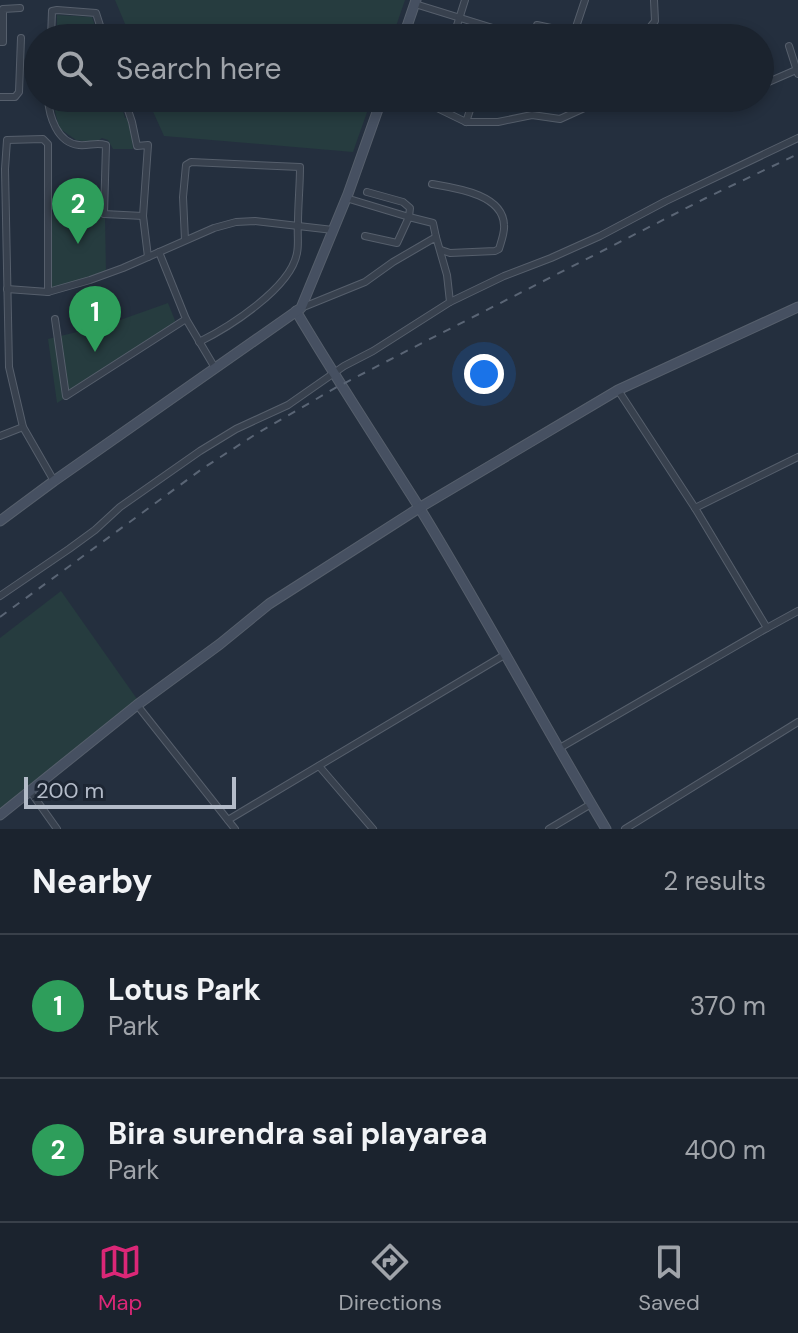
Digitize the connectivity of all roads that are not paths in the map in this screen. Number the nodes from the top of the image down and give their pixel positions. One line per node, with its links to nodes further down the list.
1 (465, 0): 6 (street)
2 (585, 0): 12 (street)
3 (654, 0): 13 (street)
4 (416, 2): 6 (street); 9 (street)
5 (20, 8): 15 (street)
6 (460, 17): 10 (street); 11 (street)
7 (52, 24): 8 (street)
8 (100, 24)
9 (408, 24)
10 (458, 24)
11 (481, 24)
12 (577, 24)
13 (653, 24)
14 (21, 38): 19 (street)
15 (0, 42)
16 (789, 46): 17 (street)
17 (797, 72): 18 (street)
18 (774, 80)
19 (0, 97)
20 (50, 112): 31 (street)
21 (128, 112): 31 (street)
22 (377, 112): 30 (street)
23 (445, 112): 26 (street)
24 (469, 112): 26 (street)
25 (575, 112): 26 (street)
26 (466, 122)
27 (798, 138): 46 (street)
28 (432, 184): 40 (street)
29 (367, 192): 32 (street)
30 (346, 198): 32 (street); 35 (street)
31 (143, 216): 43 (street)
32 (409, 217): 37 (street); 39 (street)
33 (3, 224): 44 (street); 45 (street)
34 (297, 225): 35 (street); 38 (street); 38 (street); 51 (street)
35 (333, 230): 48 (street)
36 (365, 236): 39 (street)
37 (436, 237): 40 (street); 42 (street)
38 (185, 240): 41 (street)
39 (397, 243): 42 (street)
40 (441, 250): 46 (street)
41 (159, 252): 43 (street); 50 (street)
42 (406, 254): 48 (street)
43 (148, 257): 45 (street)
44 (7, 289): 45 (street); 55 (street)
45 (48, 292)
46 (450, 302): 53 (street)
47 (798, 307): 54 (street)
48 (298, 309): 52 (street); 53 (street)
49 (55, 319): 50 (street)
50 (186, 319): 51 (street)
51 (199, 342): 52 (street)
52 (215, 368): 58 (street)
53 (333, 374): 59 (street); 62 (street)
54 (618, 390): 59 (street); 60 (street)
55 (23, 427): 56 (street); 58 (street)
56 (0, 436)
57 (798, 457): 60 (street)
58 (54, 481): 61 (street)
59 (419, 508): 65 (street); 66 (street)
60 (695, 508): 64 (street)
61 (0, 521)
62 (0, 596)
63 (798, 611): 64 (street)
64 (767, 628): 68 (street)
65 (506, 654): 68 (street); 69 (street)
66 (137, 705): 70 (street); 73 (street)
67 (798, 722): 79 (street)
68 (558, 749): 71 (street)
69 (319, 766): 73 (street); 76 (street)
70 (30, 791): 72 (street); 74 (street)
71 (591, 804): 77 (street); 78 (street)
72 (0, 815)
73 (228, 820): 75 (street)
74 (57, 829)
75 (235, 829)
76 (373, 829)
77 (549, 829)
78 (606, 829)
79 (625, 829)

